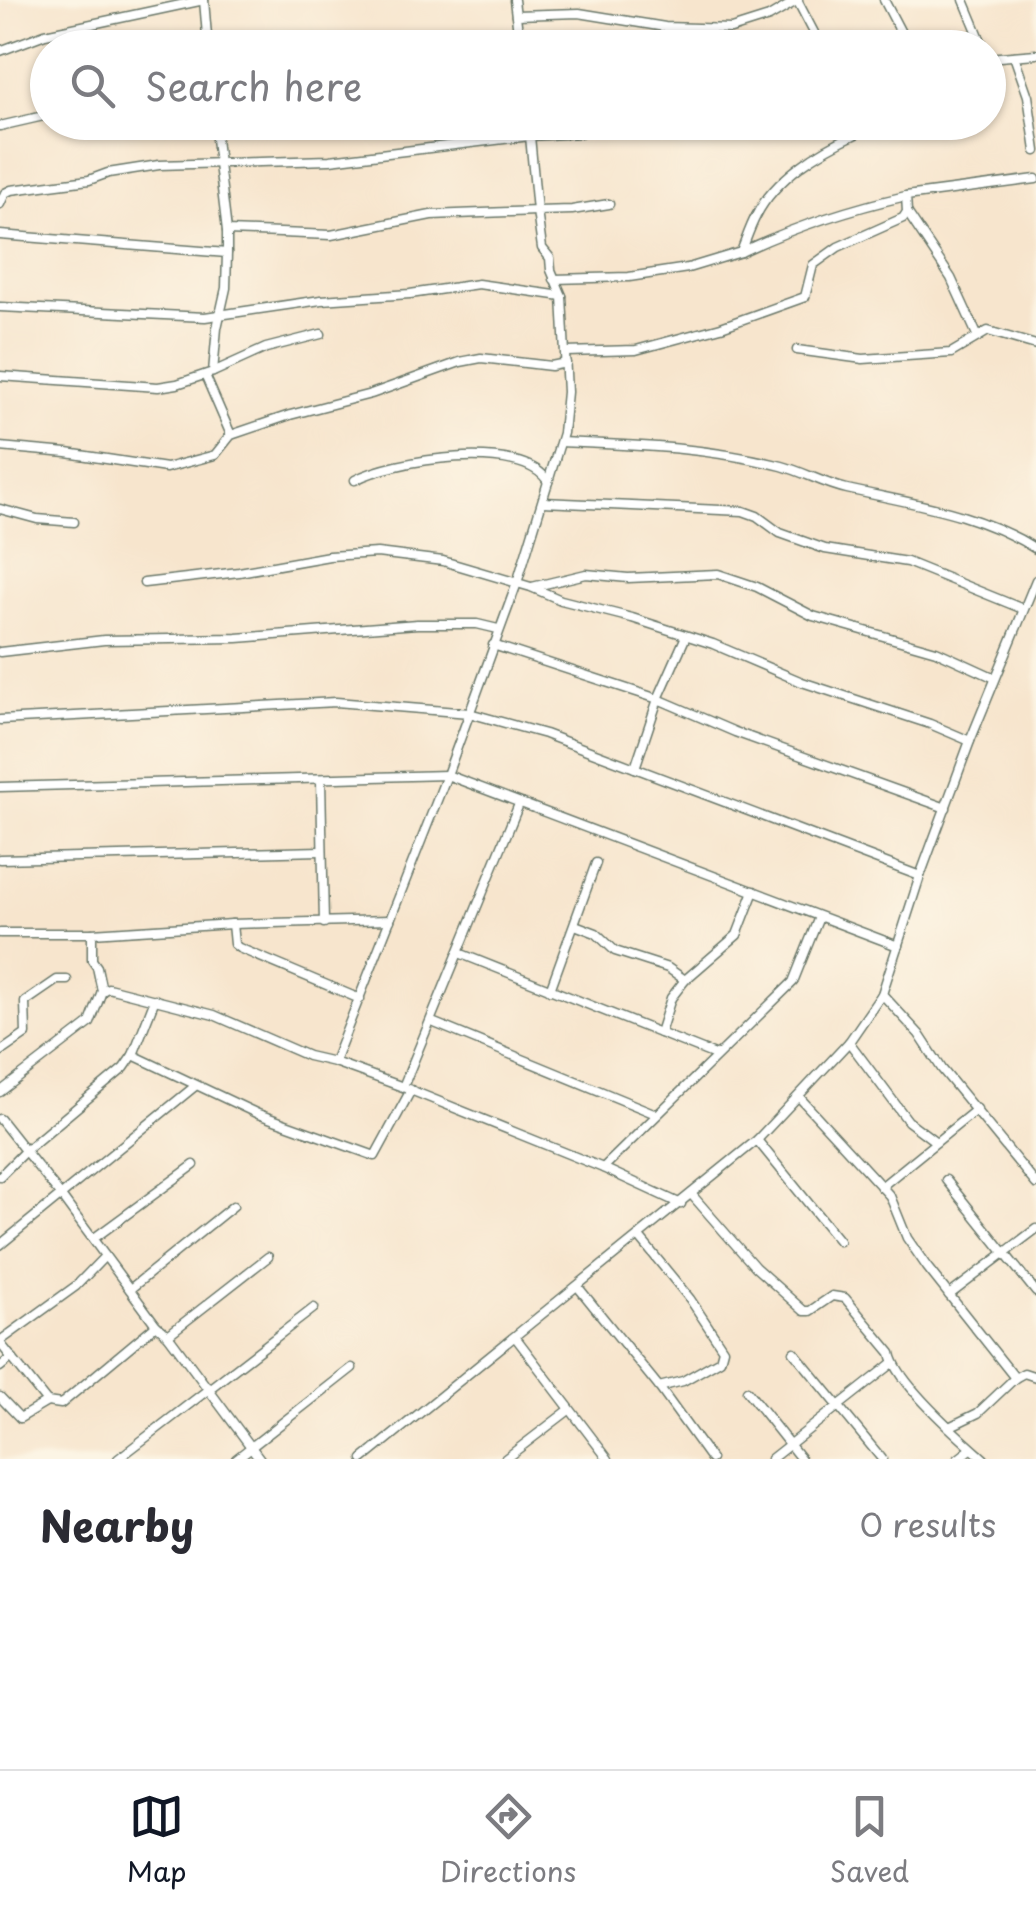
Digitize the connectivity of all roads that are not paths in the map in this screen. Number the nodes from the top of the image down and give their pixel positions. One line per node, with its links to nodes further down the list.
1 (204, 0): 7 (street); 8 (street)
2 (514, 0): 6 (street)
3 (884, 0): 11 (street)
4 (964, 0): 12 (street)
5 (798, 1): 6 (street); 10 (street)
6 (516, 15): 9 (street)
7 (64, 30)
8 (206, 30)
9 (518, 30)
10 (813, 30)
11 (900, 30)
12 (976, 30)
13 (30, 40): 14 (street)
14 (0, 51)
15 (1036, 54): 16 (street)
16 (1014, 56): 17 (street); 24 (street)
17 (1006, 57)
18 (30, 120): 19 (street)
19 (0, 126)
20 (216, 140): 25 (street)
21 (497, 140): 25 (street)
22 (530, 140): 30 (street)
23 (843, 140): 34 (street)
24 (1036, 151)
25 (218, 165): 28 (street); 32 (street)
26 (1036, 178): 27 (street)
27 (906, 196): 31 (street); 34 (street)
28 (0, 204)
29 (609, 204): 30 (street)
30 (537, 211): 32 (street); 36 (street)
31 (907, 212): 41 (street); 44 (street)
32 (228, 231): 35 (street)
33 (0, 235): 35 (street)
34 (742, 252): 36 (street)
35 (226, 253): 39 (street)
36 (554, 279): 37 (street)
37 (562, 296): 39 (street); 44 (street)
38 (0, 307): 39 (street)
39 (219, 315): 46 (street)
40 (321, 334): 46 (street)
41 (978, 337): 42 (street); 43 (street)
42 (1036, 345)
43 (797, 350)
44 (566, 352): 45 (street)
45 (566, 363): 48 (street); 49 (street)
46 (209, 373): 47 (street); 48 (street)
47 (0, 376)
48 (231, 434): 50 (street)
49 (560, 442): 52 (street); 56 (street)
50 (0, 448)
51 (355, 480): 52 (street)
52 (548, 482): 53 (street)
53 (543, 502): 59 (street); 61 (street)
54 (0, 509): 55 (street)
55 (74, 522)
56 (1036, 549)
57 (1036, 580): 61 (street)
58 (144, 583): 59 (street)
59 (516, 584): 60 (street); 62 (street)
60 (531, 587): 63 (street); 66 (street)
61 (1023, 609): 66 (street)
62 (498, 629): 64 (street); 65 (street)
63 (686, 636): 67 (street); 70 (street)
64 (492, 645): 67 (street); 68 (street)
65 (0, 652)
66 (996, 678): 70 (street)
67 (658, 698): 71 (street); 76 (street)
68 (469, 712): 69 (street); 71 (street); 72 (street)
69 (0, 720)
70 (970, 741): 76 (street)
71 (636, 768): 80 (street)
72 (447, 774): 73 (street); 75 (street); 83 (street)
73 (320, 780): 74 (street); 77 (street)
74 (0, 787)
75 (520, 804): 81 (street); 90 (street)
76 (946, 808): 80 (street)
77 (321, 851): 78 (street); 84 (street)
78 (0, 859)
79 (596, 863): 86 (street)
80 (920, 876): 89 (street)
81 (754, 891): 82 (street); 92 (street)
82 (819, 917): 89 (street); 102 (street)
83 (390, 920): 84 (street); 97 (street)
84 (324, 922): 85 (street)
85 (232, 924): 88 (street); 97 (street)
86 (575, 925): 92 (street); 94 (street)
87 (0, 933): 88 (street)
88 (92, 933): 93 (street)
89 (898, 946): 95 (street)
90 (459, 953): 94 (street); 98 (street)
91 (67, 980): 101 (street)
92 (685, 980): 99 (street)
93 (102, 990): 96 (street); 107 (street)
94 (550, 990): 99 (street)
95 (882, 994): 100 (street); 109 (street)
96 (155, 999): 103 (street); 104 (street)
97 (360, 999): 104 (street)
98 (432, 1022): 106 (street); 110 (street)
99 (660, 1034): 102 (street)
100 (850, 1042): 108 (street); 113 (street)
101 (0, 1052)
102 (715, 1055): 110 (street)
103 (133, 1056): 105 (street); 114 (street)
104 (334, 1062): 106 (street)
105 (194, 1087): 106 (street); 122 (street)
106 (407, 1089): 116 (street)
107 (0, 1092)
108 (799, 1097): 112 (street); 120 (street)
109 (978, 1110): 113 (street); 119 (street)
110 (656, 1114): 116 (street)
111 (0, 1119): 114 (street)
112 (757, 1140): 121 (street); 128 (street)
113 (936, 1142): 120 (street)
114 (26, 1150): 117 (street); 122 (street)
115 (194, 1165): 127 (street)
116 (604, 1168): 123 (street)
117 (0, 1176)
118 (946, 1180): 130 (street)
119 (1036, 1184)
120 (881, 1188): 136 (street)
121 (692, 1194): 123 (street); 144 (street)
122 (62, 1196): 127 (street); 129 (street)
123 (681, 1204): 126 (street)
124 (233, 1206): 134 (street)
125 (1036, 1230): 130 (street)
126 (640, 1238): 133 (street); 149 (street)
127 (93, 1239): 131 (street)
128 (839, 1242)
129 (0, 1245)
130 (1004, 1253): 135 (street); 136 (street)
131 (105, 1256): 131 (street); 134 (street)
132 (268, 1257): 139 (street)
133 (578, 1287): 140 (street); 149 (street)
134 (130, 1288): 138 (street)
135 (1036, 1292)
136 (949, 1296): 148 (street)
137 (314, 1308): 150 (street)
138 (156, 1325): 139 (street); 153 (street)
139 (168, 1336): 150 (street)
140 (516, 1338): 155 (street); 163 (street)
141 (0, 1343): 143 (street)
142 (794, 1352): 154 (street)
143 (12, 1357): 145 (street); 153 (street)
144 (892, 1363): 154 (street); 156 (street)
145 (0, 1367)
146 (352, 1368): 158 (street)
147 (1036, 1377): 148 (street)
148 (1015, 1378): 156 (street)
149 (660, 1387): 166 (street)
150 (208, 1388): 158 (street); 160 (street)
151 (747, 1391): 157 (street)
152 (0, 1397): 153 (street)
153 (47, 1402)
154 (838, 1406): 157 (street); 169 (street)
155 (569, 1410): 164 (street); 165 (street)
156 (949, 1427): 159 (street)
157 (789, 1443): 167 (street); 168 (street)
158 (251, 1448): 161 (street); 162 (street)
159 (971, 1449): 170 (street); 171 (street)
160 (118, 1459)
161 (236, 1459)
162 (260, 1459)
163 (363, 1459)
164 (506, 1459)
165 (608, 1459)
166 (712, 1459)
167 (771, 1459)
168 (801, 1459)
169 (882, 1459)
170 (958, 1459)
171 (984, 1459)

